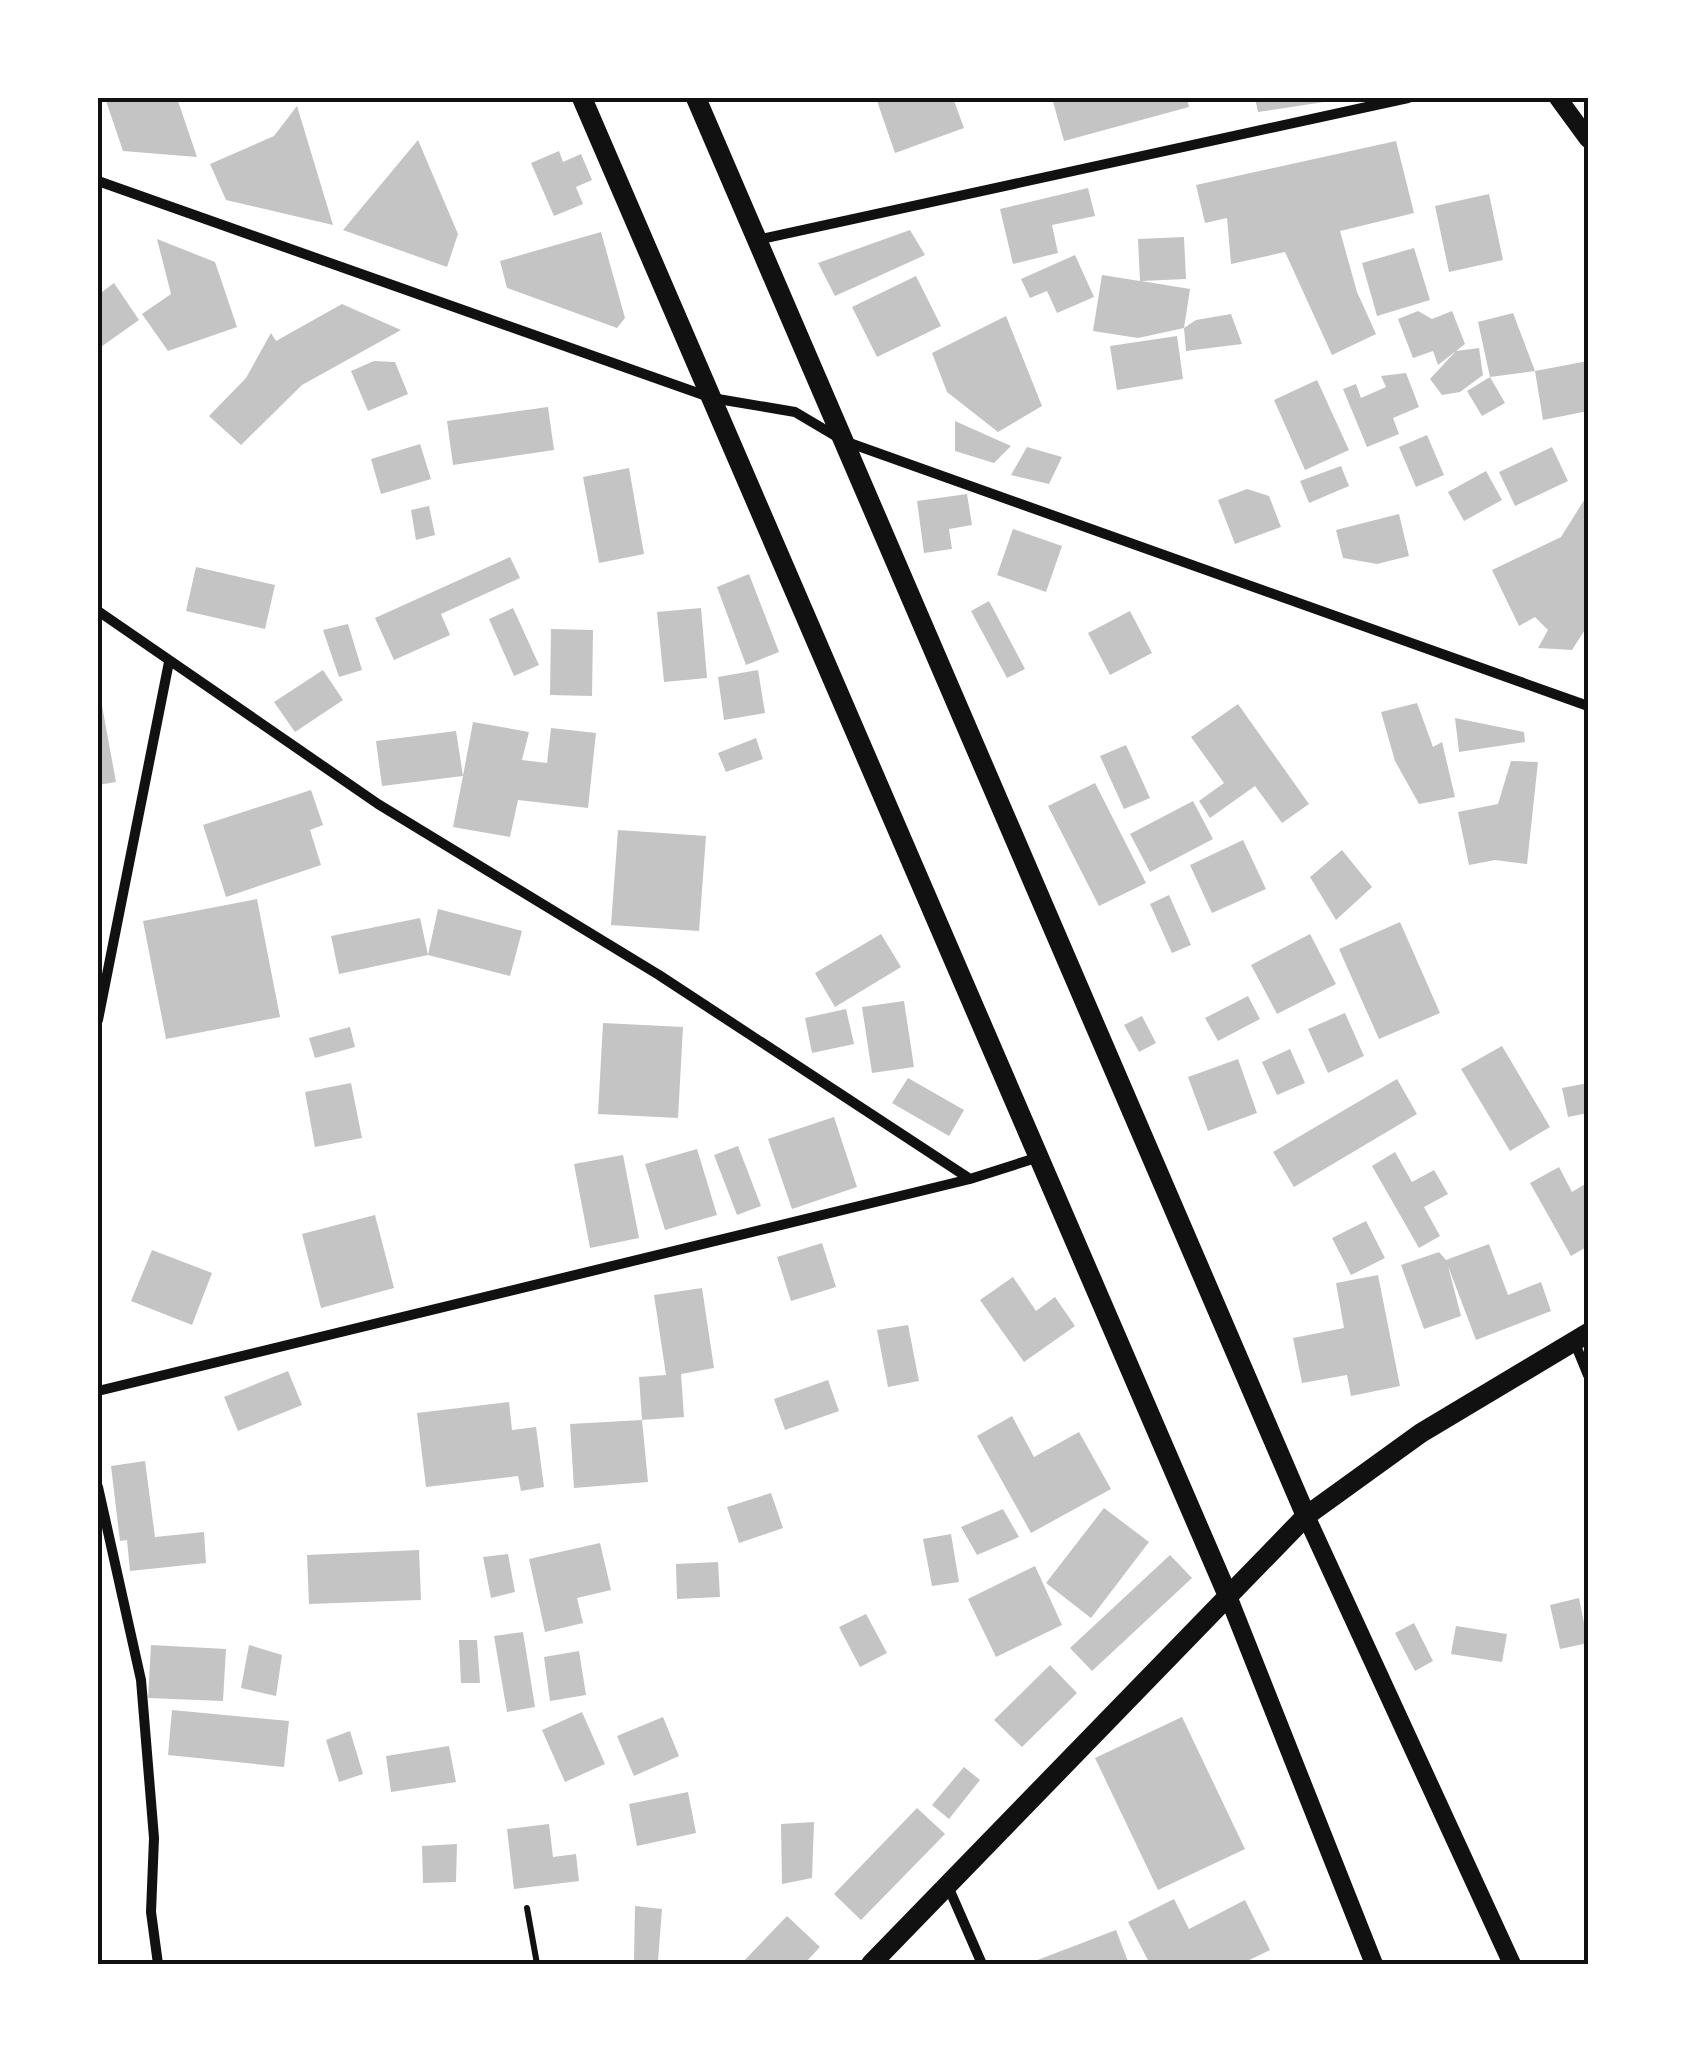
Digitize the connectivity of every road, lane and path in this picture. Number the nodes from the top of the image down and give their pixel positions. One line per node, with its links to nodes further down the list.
1 (582, 98): 8 (main road)
2 (696, 98): 7 (main road)
3 (1408, 98): 7 (street)
4 (1559, 98): 5 (street)
5 (1588, 139)
6 (98, 181): 8 (street)
7 (758, 240): 9 (main road)
8 (712, 398): 9 (street); 14 (main road)
9 (844, 440): 12 (street); 20 (main road)
10 (98, 611): 11 (street)
11 (168, 662): 13 (street); 15 (street)
12 (1588, 706)
13 (98, 1020)
14 (1039, 1157): 15 (street); 21 (main road)
15 (970, 1179): 18 (street)
16 (1581, 1337): 17 (street); 20 (main road)
17 (1588, 1374)
18 (98, 1392)
19 (98, 1487): 24 (street)
20 (1306, 1516): 21 (main road); 29 (street)
21 (1228, 1596): 22 (main road); 28 (street)
22 (947, 1884): 26 (main road); 27 (street)
23 (527, 1908): 25 (path)
24 (158, 1964)
25 (537, 1964)
26 (871, 1964)
27 (982, 1964)
28 (1374, 1964)
29 (1512, 1964)

